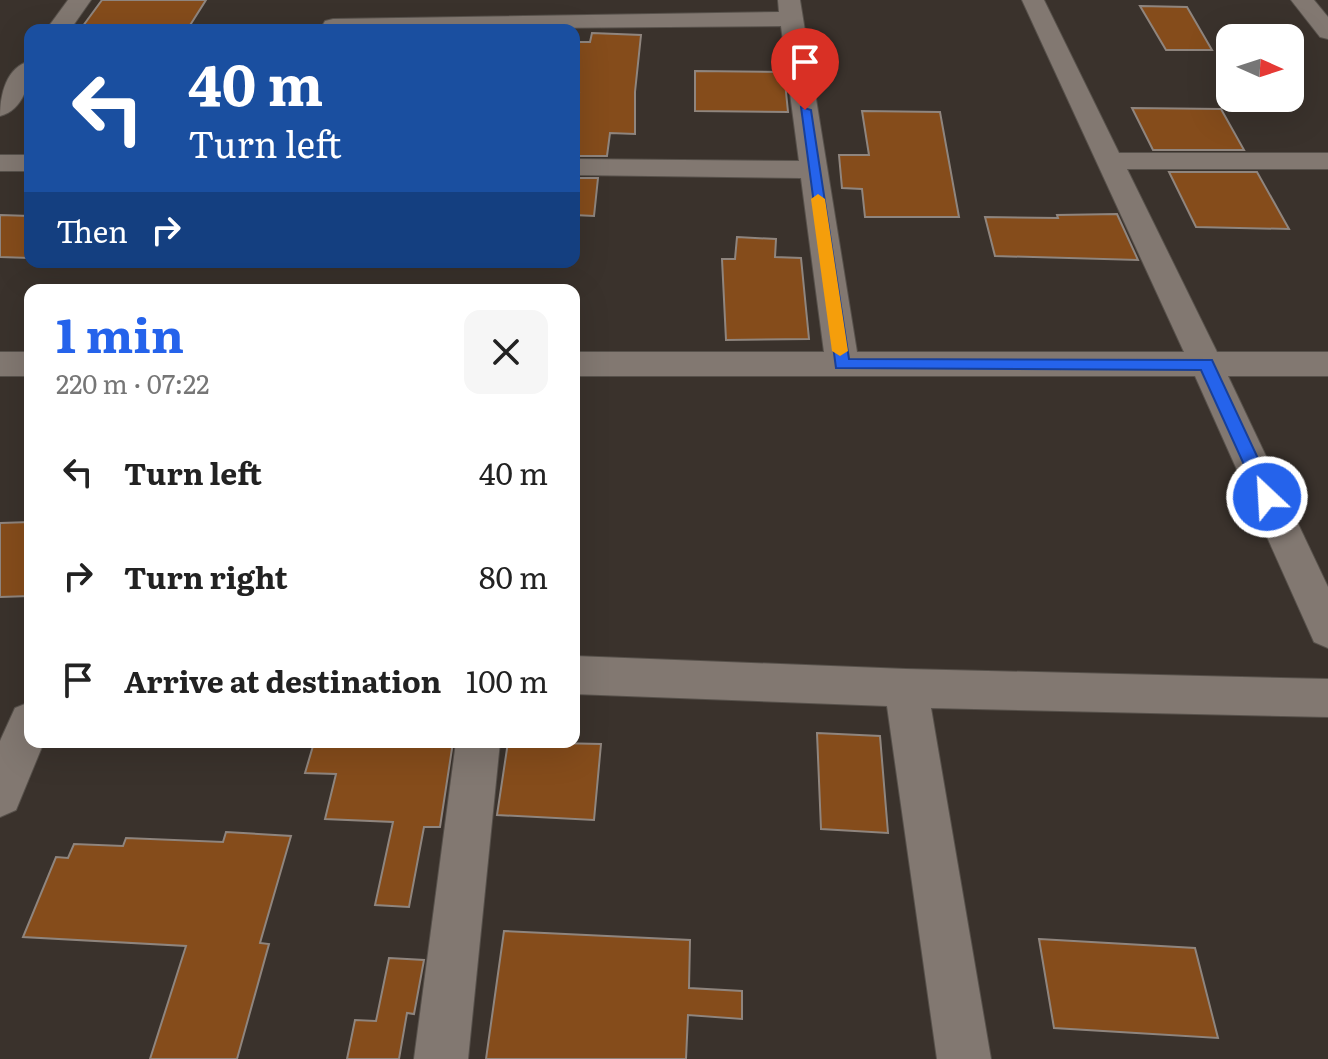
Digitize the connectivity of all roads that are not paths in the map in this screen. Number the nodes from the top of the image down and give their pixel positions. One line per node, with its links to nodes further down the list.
1 (80, 0): 6 (street)
2 (343, 0): 7 (street)
3 (1033, 0): 12 (street)
4 (1302, 0): 9 (street)
5 (790, 10): 8 (street); 17 (street)
6 (62, 24)
7 (334, 24)
8 (434, 24)
9 (1326, 27)
10 (24, 76): 11 (street)
11 (0, 108)
12 (1110, 161): 13 (street); 22 (street)
13 (1328, 161)
14 (0, 163): 15 (street)
15 (24, 163)
16 (580, 167): 17 (street)
17 (814, 170): 21 (street)
18 (0, 364): 19 (street)
19 (24, 364)
20 (580, 364): 21 (street)
21 (842, 364): 22 (street)
22 (1206, 364): 23 (street); 24 (street)
23 (1328, 364)
24 (1328, 630)
25 (580, 675): 26 (street)
26 (906, 688): 27 (street); 32 (street)
27 (1328, 698)
28 (24, 737): 30 (street)
29 (477, 748): 31 (street)
30 (0, 795)
31 (441, 1059)
32 (964, 1059)

